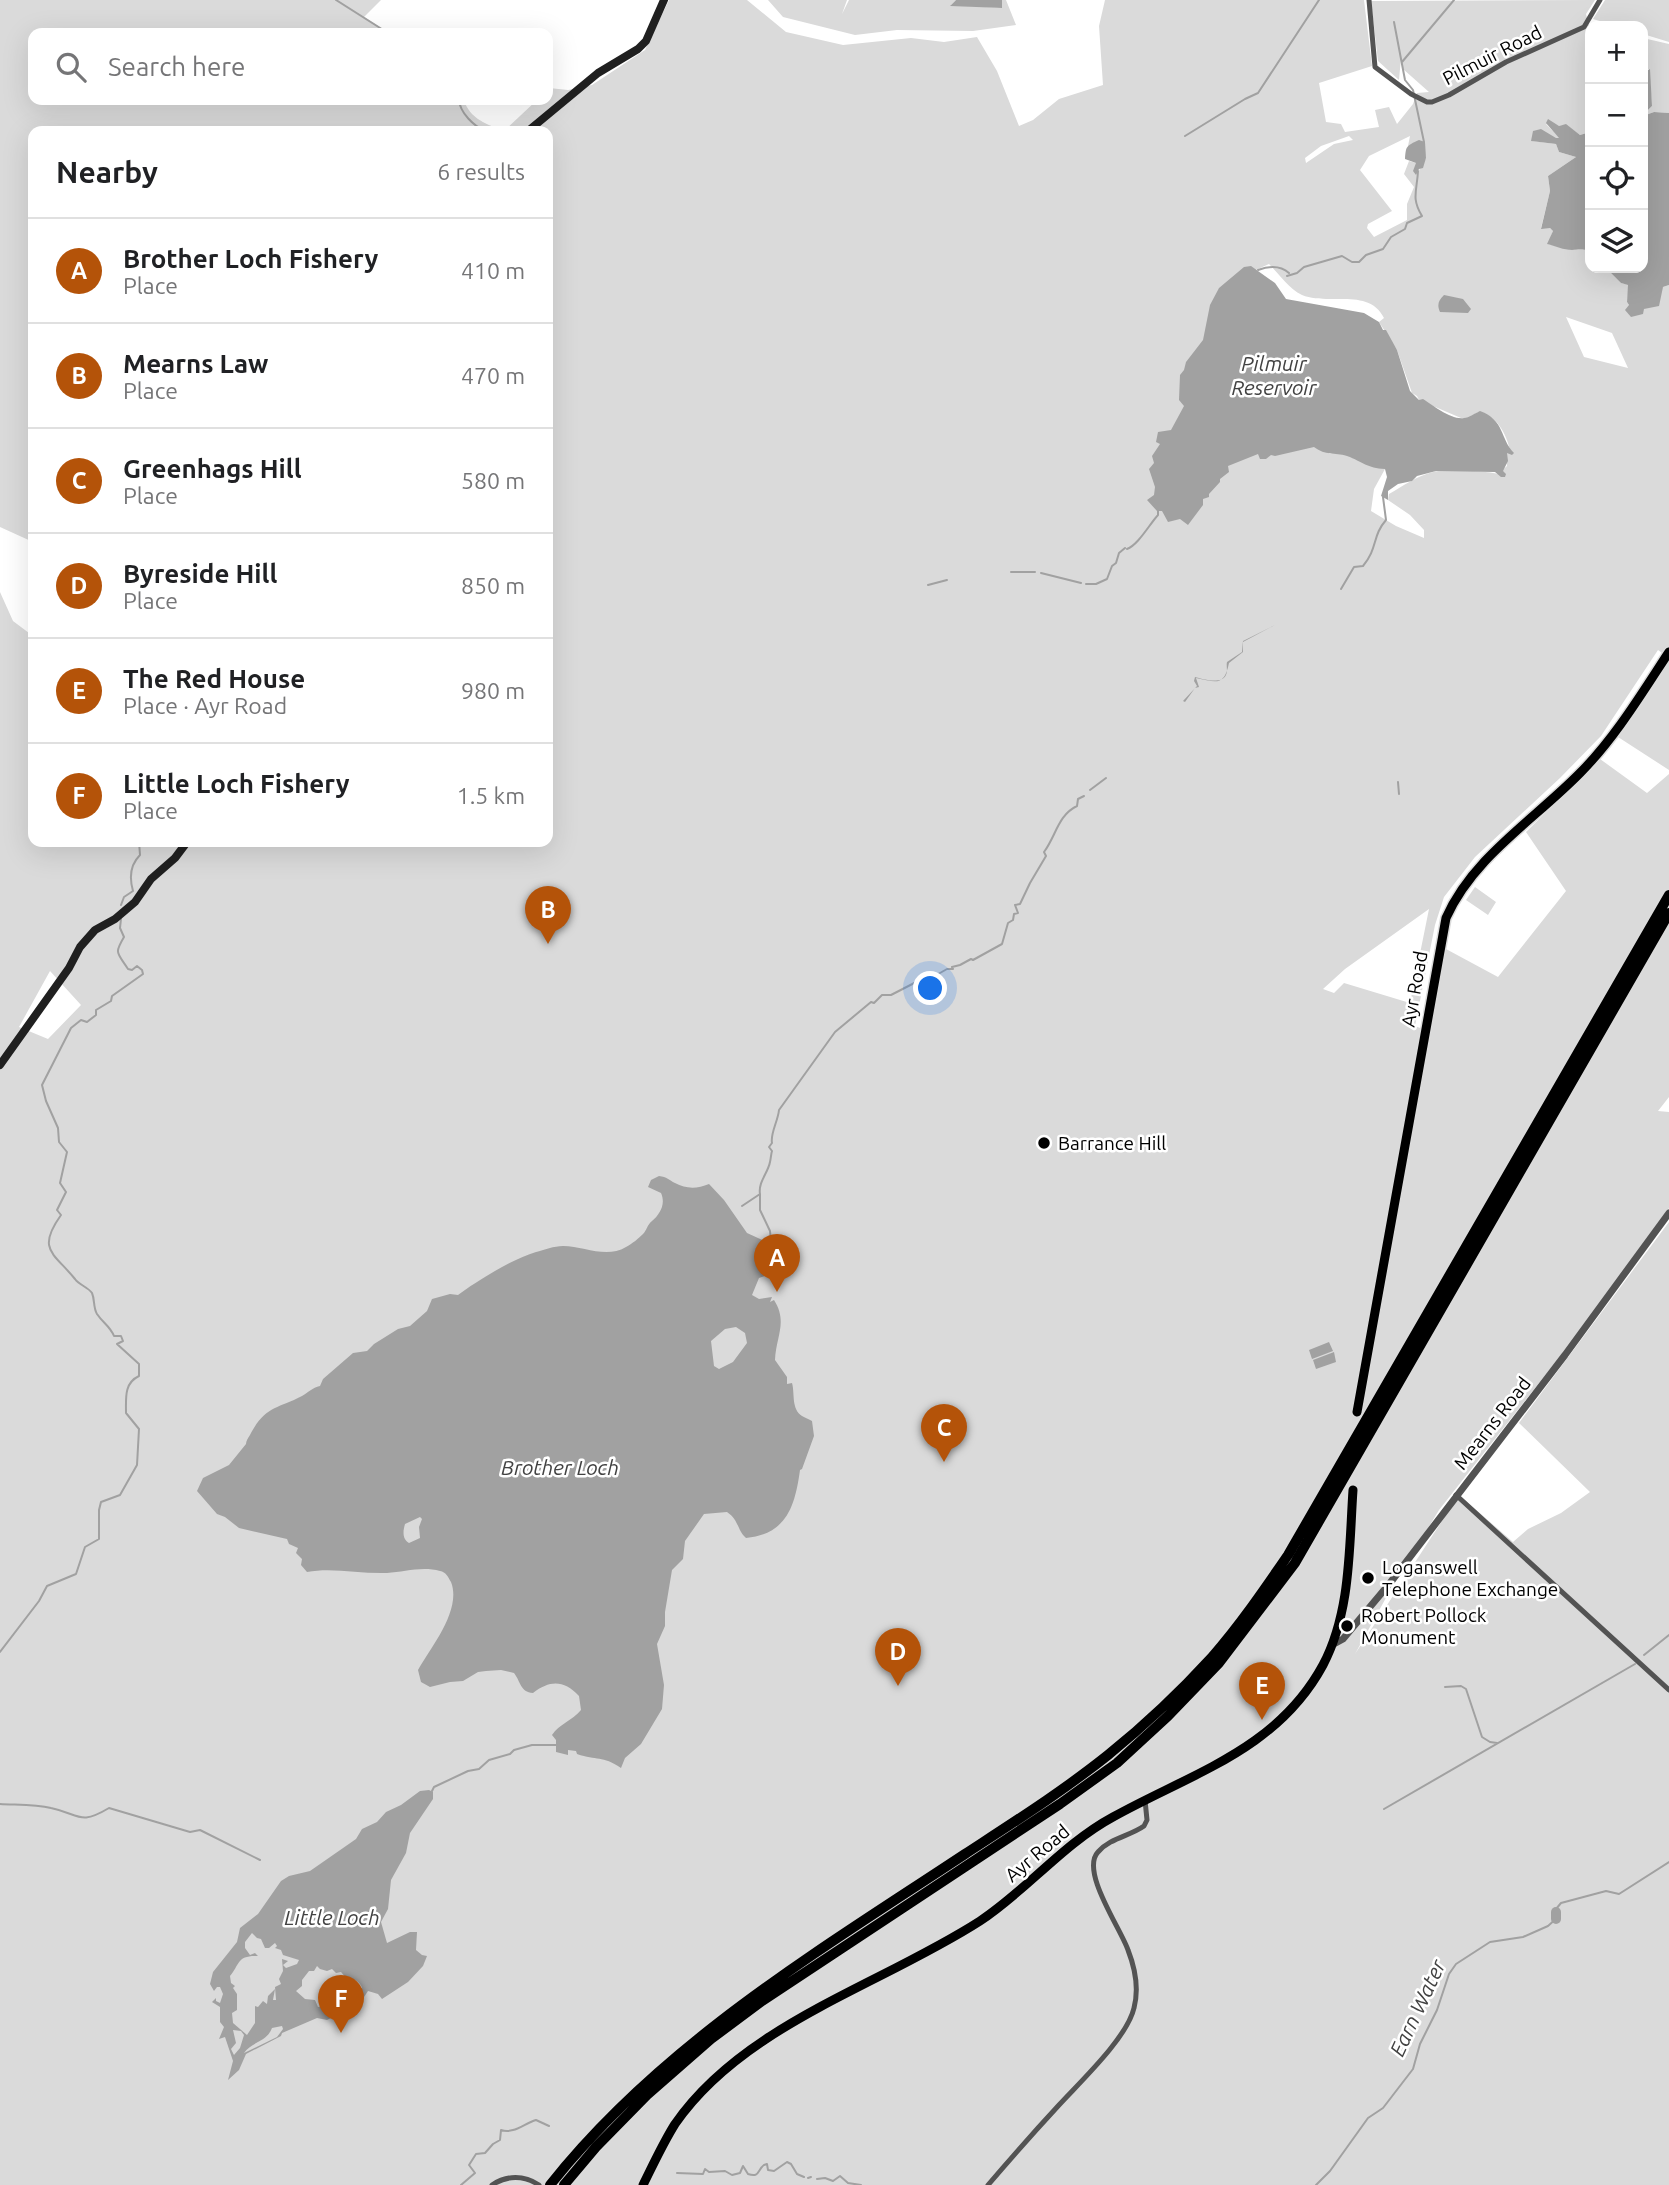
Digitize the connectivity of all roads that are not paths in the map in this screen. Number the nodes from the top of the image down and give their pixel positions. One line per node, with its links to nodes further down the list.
1 (664, 0): 6 (main road)
2 (1368, 0): 5 (street, Pilmuir Road)
3 (1600, 0): 4 (street, Pilmuir Road)
4 (1590, 21)
5 (1585, 28)
6 (534, 126)
7 (1669, 652): 13 (main road, Ayr Road)
8 (183, 847): 11 (main road)
9 (1669, 895): 19 (highway)
10 (1669, 913): 19 (highway)
11 (0, 1065)
12 (1669, 1213): 15 (street, Mearns Road)
13 (1357, 1412)
14 (1353, 1490): 16 (main road, Ayr Road)
15 (1456, 1495): 16 (street, Mearns Road); 17 (street)
16 (1332, 1645): 18 (main road, Ayr Road)
17 (1669, 1690)
18 (1145, 1800): 22 (main road, Ayr Road); 23 (street)
19 (556, 2184)
20 (492, 2185): 21 (street)
21 (539, 2185)
22 (643, 2185)
23 (988, 2185)

